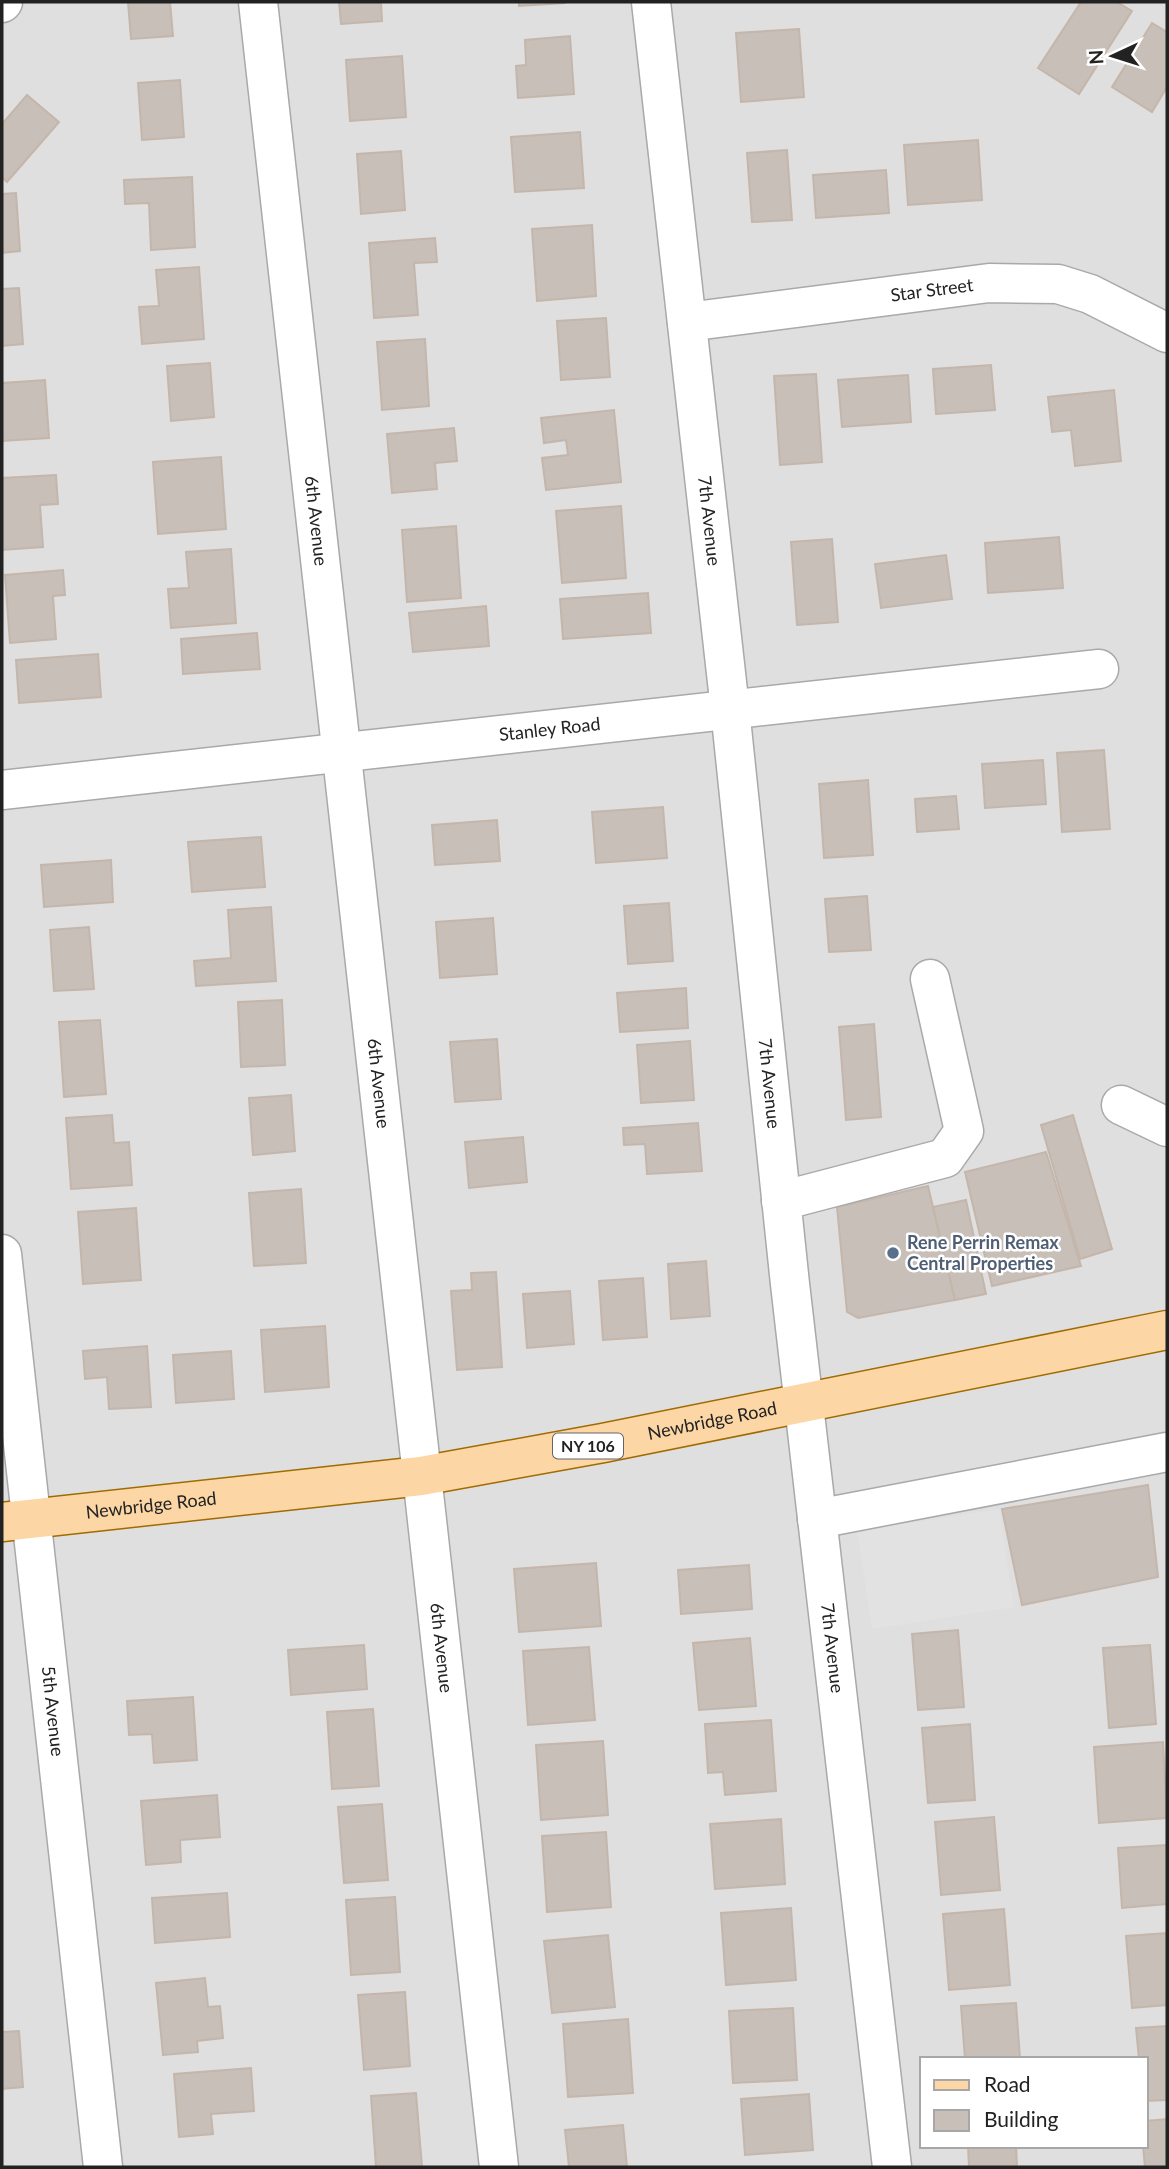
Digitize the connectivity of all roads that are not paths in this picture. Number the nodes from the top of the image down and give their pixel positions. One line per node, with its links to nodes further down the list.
1 (258, 2): 7 (street, 6th Avenue)
2 (652, 2): 3 (street, 7th Avenue)
3 (687, 321): 4 (street, Star Street); 6 (street, 7th Avenue)
4 (1167, 333)
5 (1099, 669): 6 (street, Stanley Road)
6 (730, 709): 7 (street, Stanley Road); 12 (street, 7th Avenue)
7 (340, 753): 8 (street, Stanley Road); 17 (street, 6th Avenue)
8 (2, 789)
9 (930, 979): 12 (street)
10 (1121, 1105): 11 (street)
11 (1167, 1127)
12 (781, 1201): 15 (street, 7th Avenue)
13 (2, 1254): 19 (street, 5th Avenue)
14 (1167, 1330): 15 (main road, Newbridge Road / NY 106)
15 (803, 1403): 17 (main road, Newbridge Road / NY 106); 18 (street, 7th Avenue)
16 (1167, 1452): 18 (street)
17 (421, 1476): 19 (main road, Newbridge Road / NY 106); 21 (street, 6th Avenue)
18 (817, 1519): 22 (street, 7th Avenue)
19 (16, 1520): 20 (street, 5th Avenue)
20 (103, 2167)
21 (499, 2167)
22 (892, 2167)

